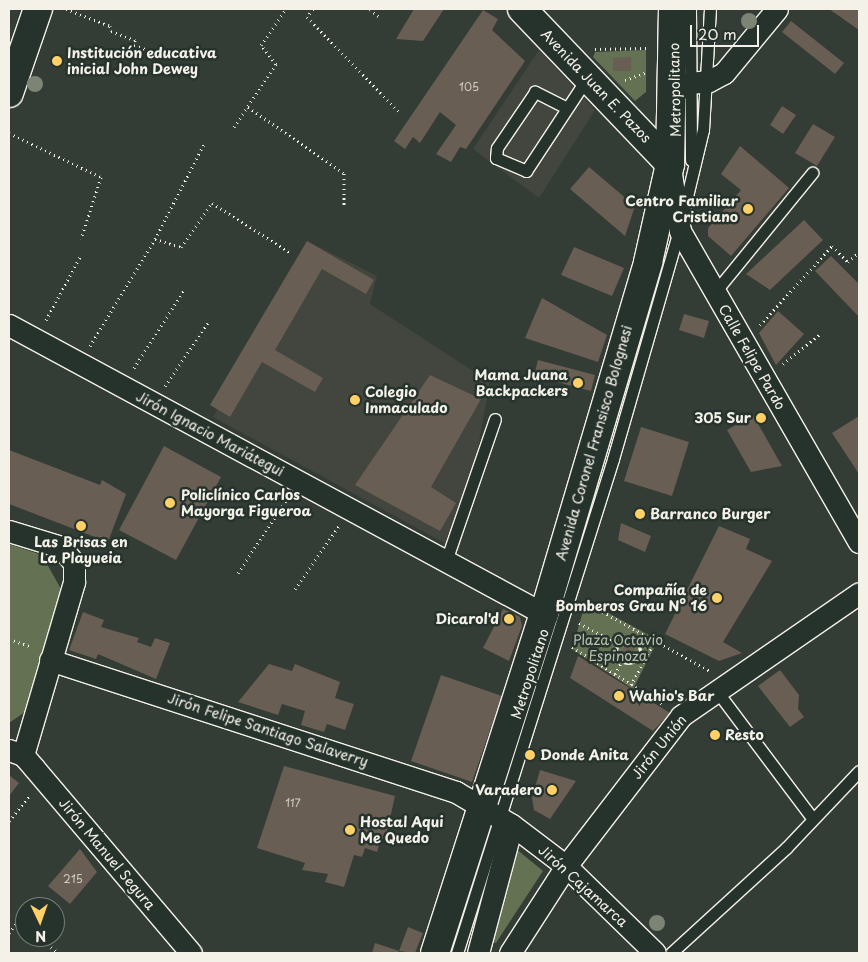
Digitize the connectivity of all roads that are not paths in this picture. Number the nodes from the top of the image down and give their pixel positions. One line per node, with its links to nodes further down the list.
1 (38, 9): 9 (main road)
2 (522, 9): 7 (main road, Avenida Juan E. Pazos)
3 (673, 9): 8 (main road, Avenida Coronel Fransisco Bolognesi)
4 (690, 9): 8 (lane, Metropolitano)
5 (710, 9): 8 (lane, Metropolitano)
6 (777, 9): 8 (street)
7 (588, 76): 10 (lane); 11 (main road, Avenida Juan E. Pazos)
8 (680, 80): 11 (main road, Avenida Coronel Fransisco Bolognesi); 11 (lane, Metropolitano)
9 (9, 93)
10 (565, 107): 10 (lane)
11 (681, 168): 13 (street, Calle Felipe Pardo); 21 (main road, Avenida Coronel Fransisco Bolognesi)
12 (812, 173): 14 (lane)
13 (680, 231): 14 (street, Calle Felipe Pardo); 26 (lane, Metropolitano)
14 (715, 292): 18 (street, Calle Felipe Pardo)
15 (9, 325): 19 (street, Jirón Ignacio Mariátegui)
16 (495, 420): 19 (lane)
17 (9, 531): 22 (street)
18 (859, 542)
19 (446, 561): 21 (street, Jirón Ignacio Mariátegui)
20 (859, 593): 23 (street, Jirón Unión)
21 (544, 614): 26 (main road, Avenida Coronel Fransisco Bolognesi)
22 (50, 660): 24 (street); 26 (street, Jirón Felipe Santiago Salaverry)
23 (722, 685): 27 (lane); 28 (street, Jirón Unión)
24 (16, 752): 29 (street, Jirón Manuel Segura)
25 (859, 771): 27 (lane)
26 (498, 816): 28 (street, Jirón Cajamarca); 30 (main road, Avenida Coronel Fransisco Bolognesi); 31 (lane, Metropolitano); 32 (street)
27 (813, 820): 35 (lane)
28 (566, 866): 33 (street, Jirón Unión); 34 (street, Jirón Cajamarca)
29 (182, 950)
30 (435, 953)
31 (457, 953)
32 (478, 953)
33 (510, 953)
34 (655, 953)
35 (671, 953)

